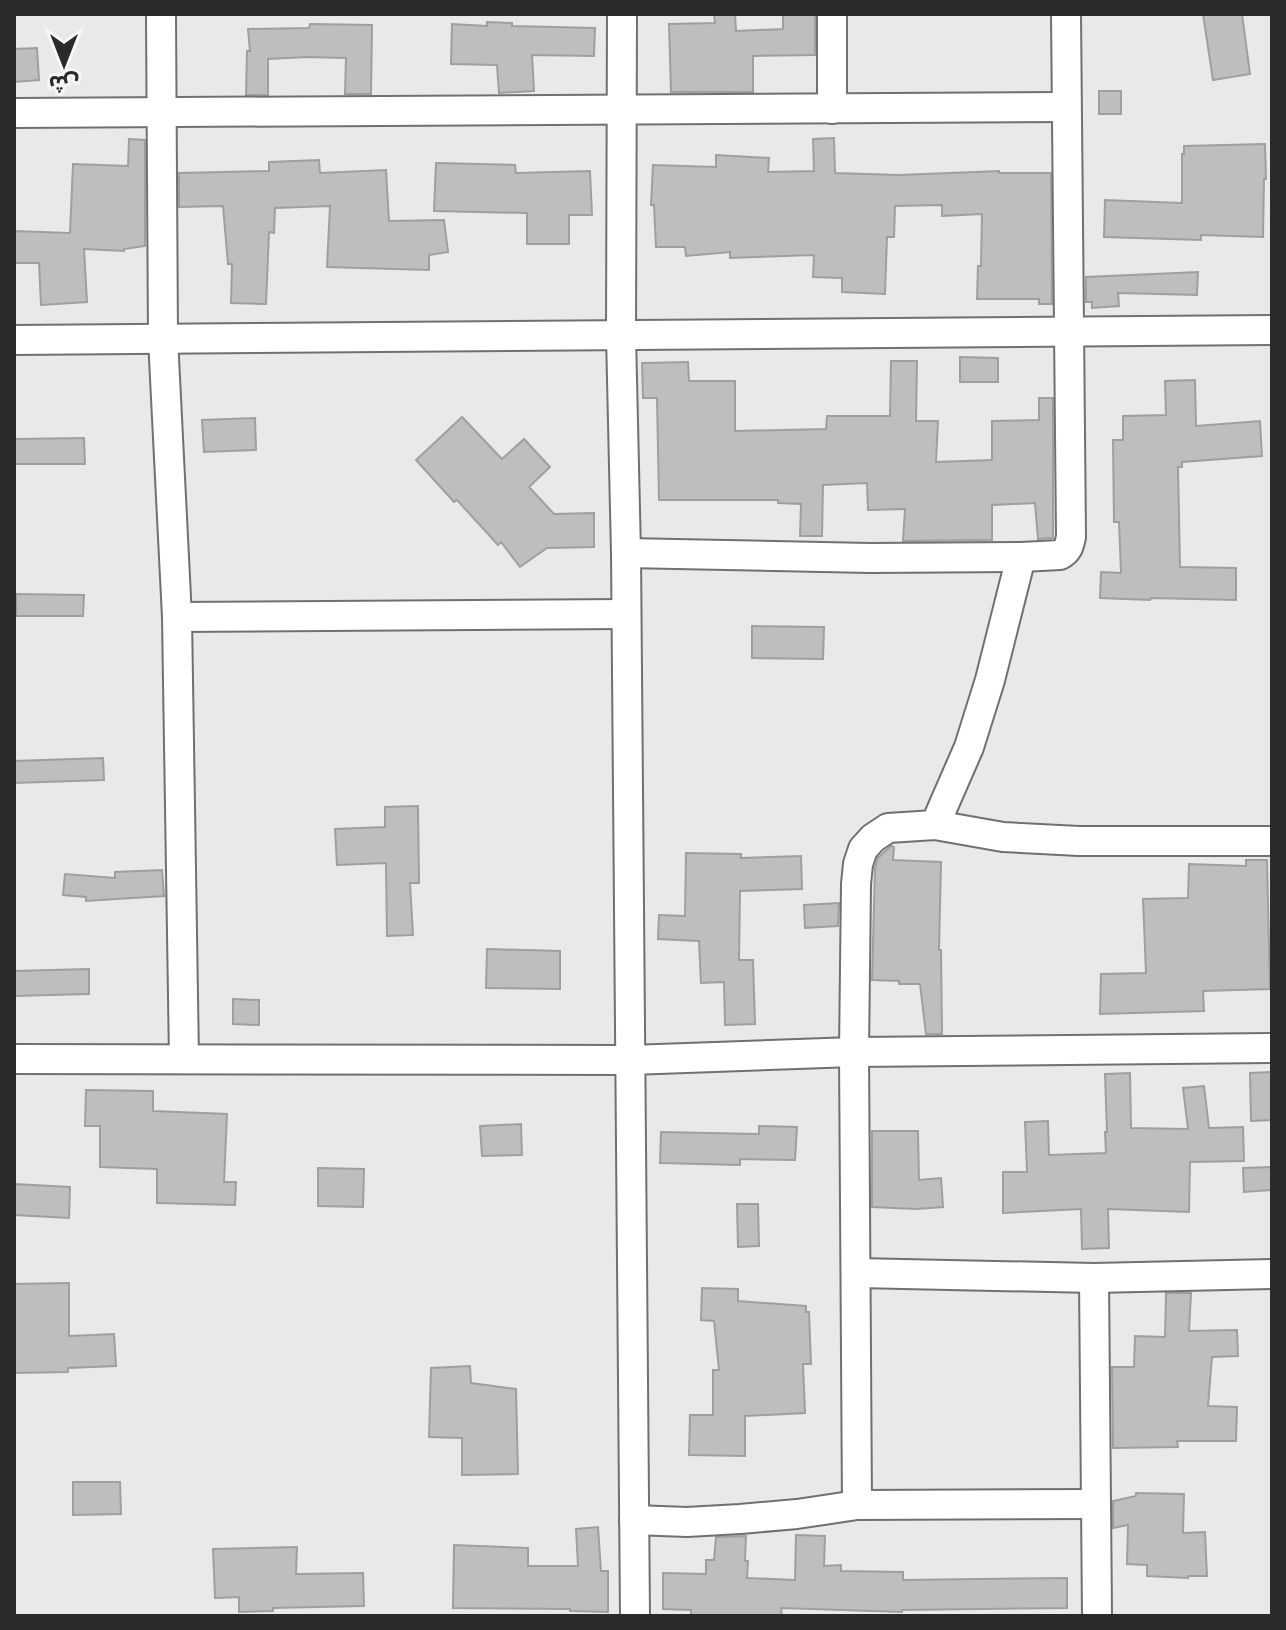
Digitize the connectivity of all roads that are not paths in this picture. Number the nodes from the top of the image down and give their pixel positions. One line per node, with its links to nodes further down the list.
1 (161, 14): 8 (street)
2 (622, 14): 6 (street)
3 (832, 14): 7 (street)
4 (1066, 14): 5 (street)
5 (1065, 107): 7 (street); 11 (street)
6 (622, 109): 7 (street); 8 (street); 12 (street)
7 (832, 109)
8 (161, 112): 9 (street); 13 (street)
9 (14, 113)
10 (1272, 330): 11 (street)
11 (1070, 331): 12 (street); 16 (street)
12 (621, 335): 13 (street); 15 (street)
13 (163, 338): 14 (street); 18 (street)
14 (14, 340)
15 (626, 553): 16 (street); 17 (street)
16 (1021, 557): 19 (street)
17 (626, 614): 18 (street); 25 (street)
18 (177, 617): 24 (street)
19 (935, 825): 20 (street); 22 (street)
20 (1272, 841)
21 (1272, 1048): 22 (street)
22 (854, 1052): 25 (street); 26 (street)
23 (14, 1059): 24 (street)
24 (184, 1059): 25 (street)
25 (630, 1060): 31 (street)
26 (857, 1273): 28 (street); 30 (street)
27 (1272, 1274): 28 (street)
28 (1094, 1278): 29 (street)
29 (1095, 1504): 30 (street); 33 (street)
30 (857, 1505): 31 (street)
31 (634, 1520): 32 (street)
32 (635, 1616)
33 (1097, 1616)

